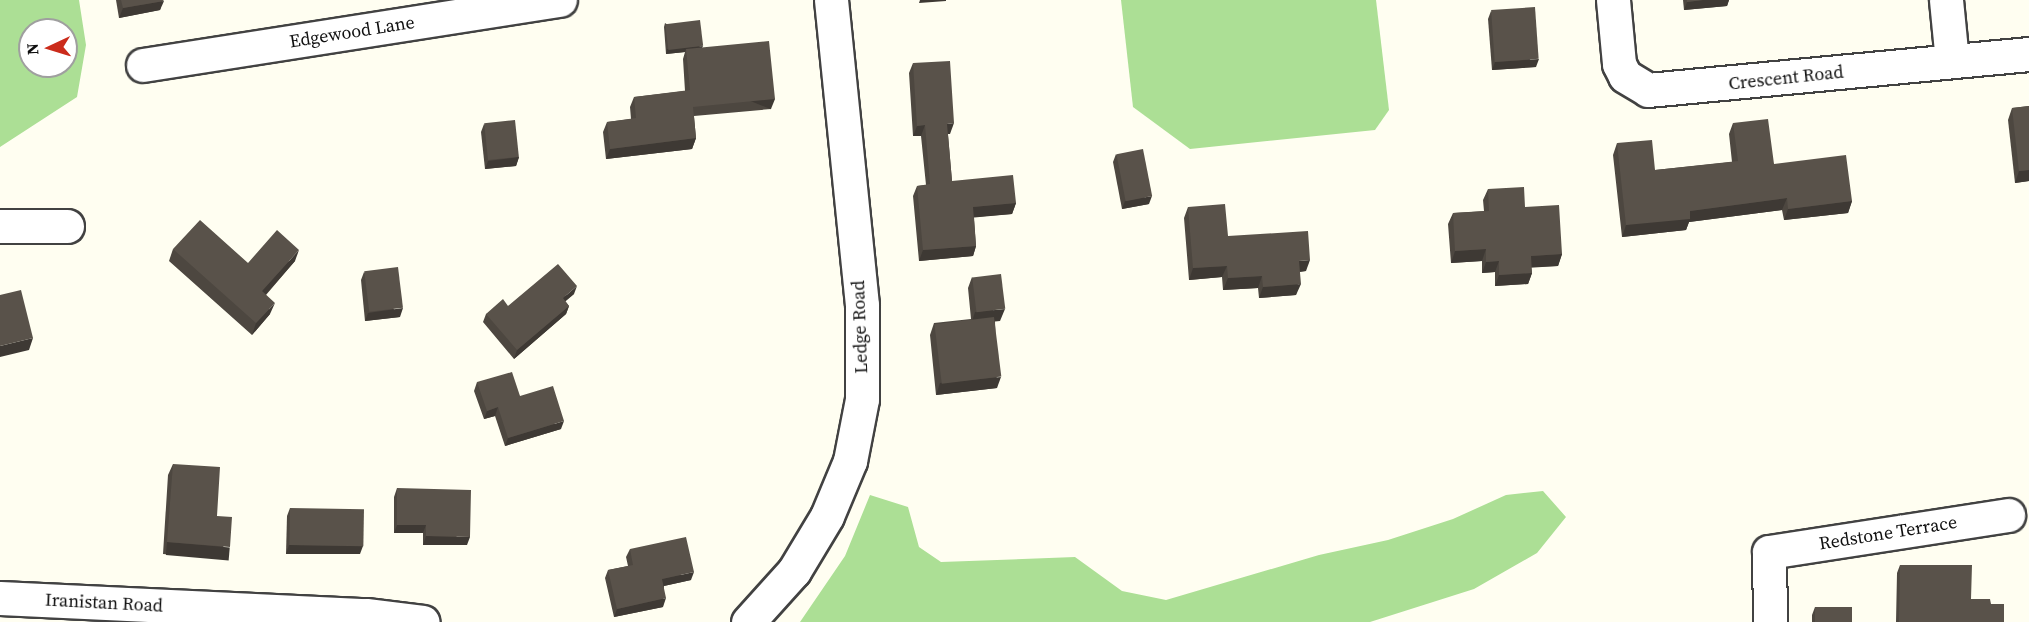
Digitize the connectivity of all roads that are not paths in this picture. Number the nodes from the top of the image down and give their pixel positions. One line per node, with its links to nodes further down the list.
1 (560, 0): 7 (street, Edgewood Lane)
2 (831, 0): 13 (street, Ledge Road)
3 (1613, 0): 6 (street, Crescent Road)
4 (1946, 0): 6 (street)
5 (2029, 54): 6 (street, Crescent Road)
6 (1952, 62)
7 (143, 65)
8 (0, 226): 9 (street)
9 (67, 226)
10 (2008, 515): 14 (street, Redstone Terrace)
11 (0, 598): 12 (street, Iranistan Road)
12 (423, 622)
13 (748, 622)
14 (1770, 622)

